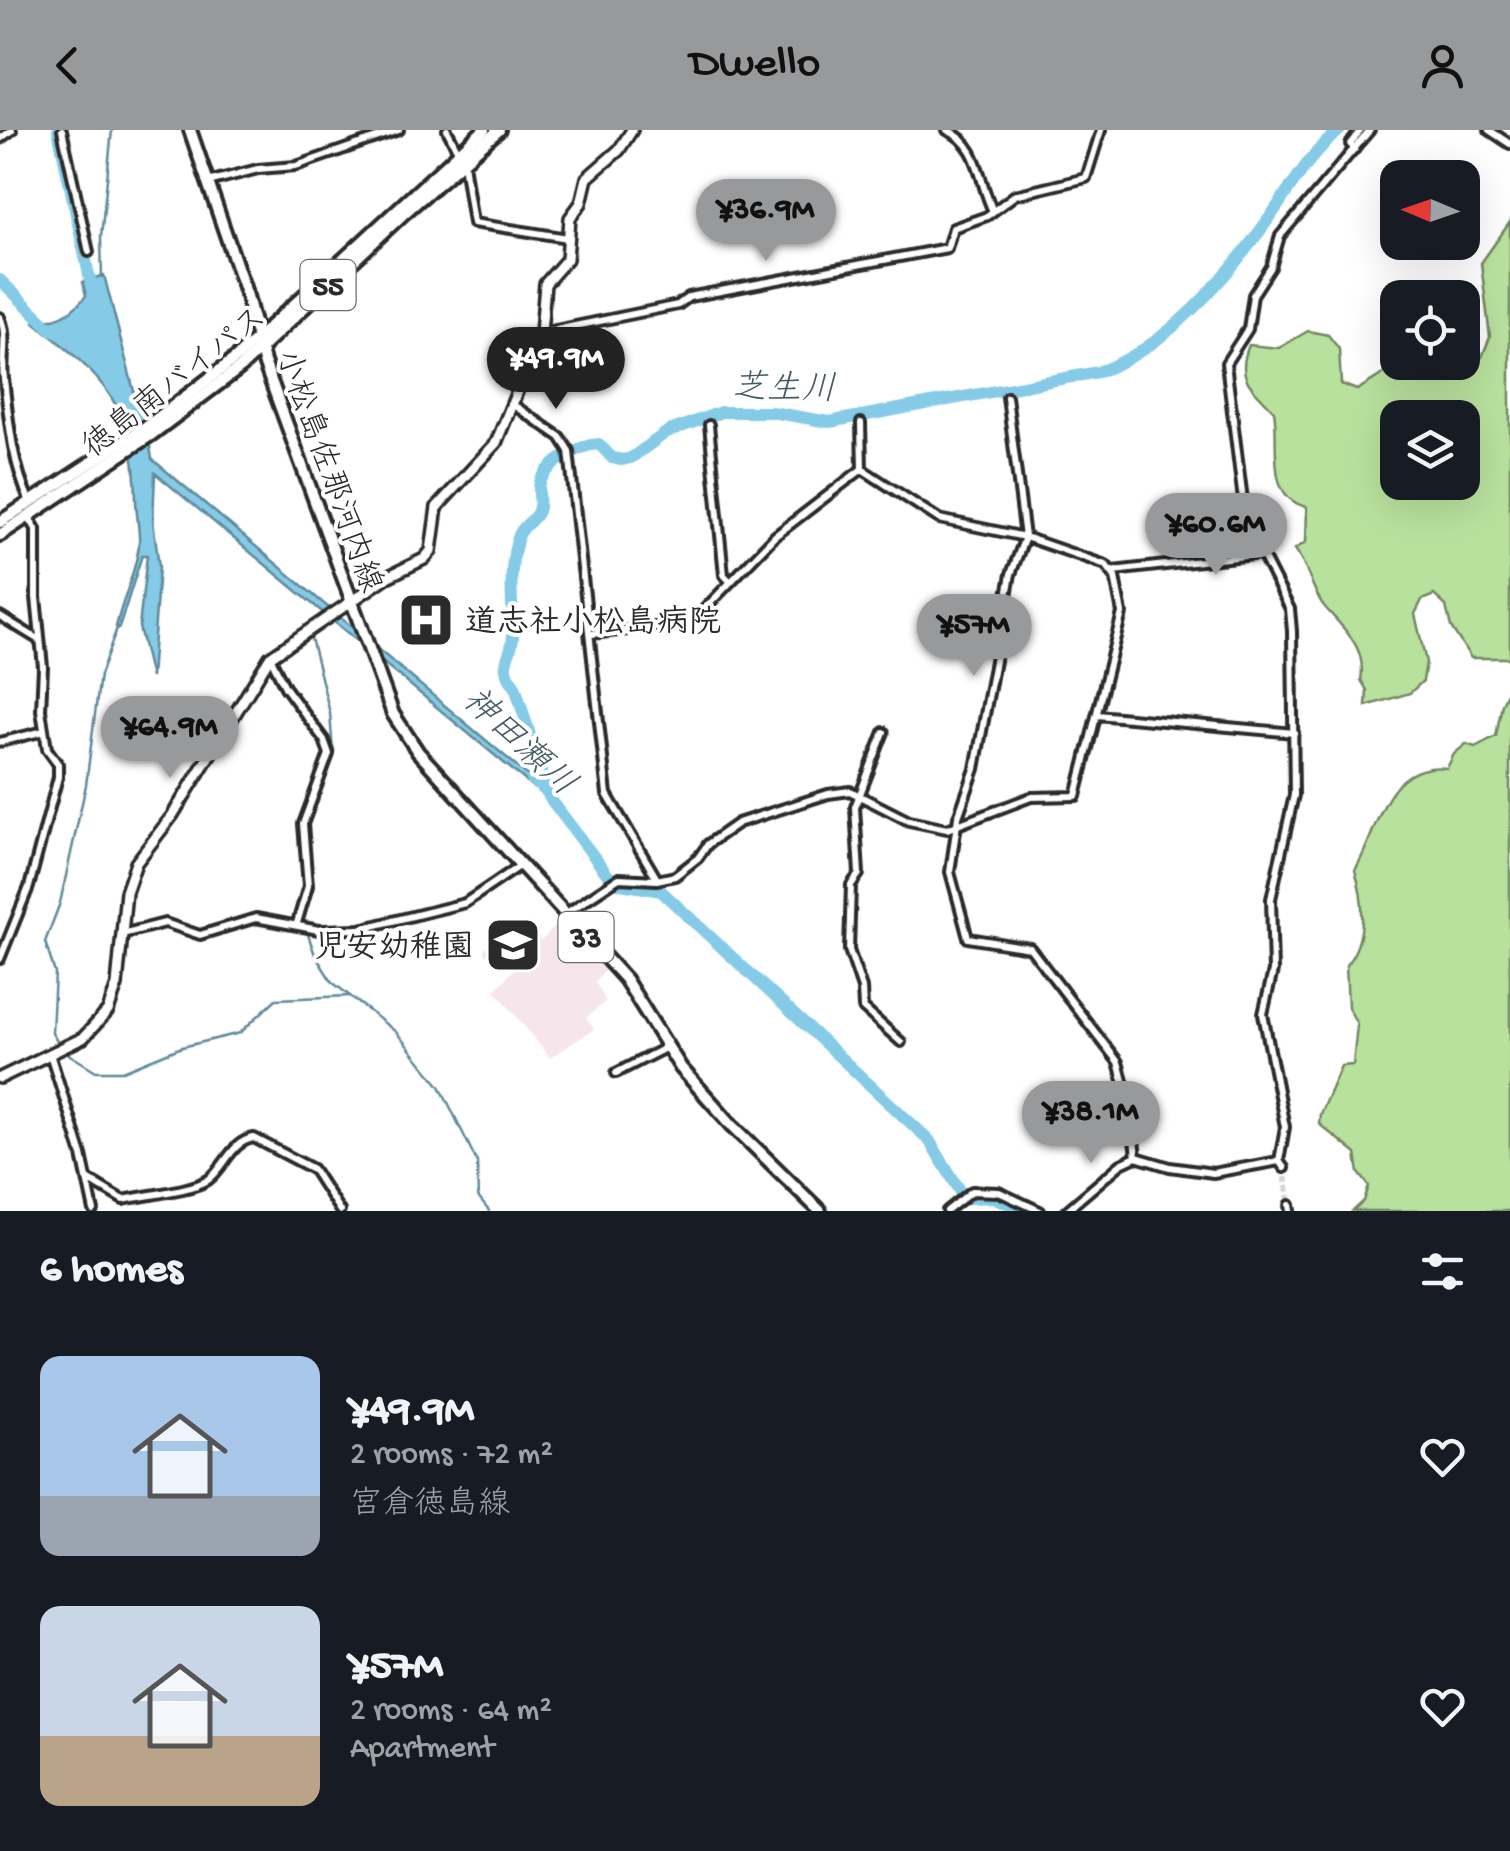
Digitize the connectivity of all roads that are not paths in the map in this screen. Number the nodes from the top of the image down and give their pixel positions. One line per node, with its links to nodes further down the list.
1 (12, 130): 14 (street)
2 (62, 130): 21 (street)
3 (190, 130): 18 (main road, 小松島佐那河内線 / 33)
4 (399, 130): 18 (street)
5 (447, 130): 17 (street)
6 (484, 130): 17 (main road, 徳島南バイパス / 55)
7 (499, 130): 17 (main road, 徳島南バイパス / 55)
8 (632, 130): 20 (main road)
9 (948, 130): 19 (street)
10 (1102, 130): 19 (street)
11 (1361, 130): 16 (street)
12 (1370, 130): 16 (street)
13 (1489, 130): 15 (street)
14 (0, 139)
15 (1510, 144)
16 (1354, 149): 37 (street)
17 (462, 158): 20 (street); 24 (main road, 徳島南バイパス / 55)
18 (207, 182): 24 (main road, 小松島佐那河内線 / 33)
19 (993, 212): 23 (street)
20 (568, 238): 23 (main road)
21 (89, 252)
22 (0, 317): 25 (street)
23 (541, 333): 27 (main road)
24 (259, 343): 31 (main road, 徳島南バイパス / 55); 40 (main road, 小松島佐那河内線 / 33)
25 (2, 361): 32 (street)
26 (1007, 397): 36 (street)
27 (512, 404): 40 (main road); 42 (street)
28 (861, 424): 30 (street)
29 (709, 425): 39 (street)
30 (862, 469): 36 (street); 39 (street)
31 (87, 473): 32 (main road, 徳島南バイパス / 55); 33 (main road, 徳島南バイパス / 55)
32 (30, 503): 34 (main road, 徳島南バイパス / 55)
33 (28, 517): 35 (main road, 徳島南バイパス / 55); 43 (street)
34 (0, 522)
35 (0, 535)
36 (1025, 536): 38 (street); 51 (street)
37 (1262, 554): 38 (street); 48 (street)
38 (1113, 571): 45 (street)
39 (729, 580): 42 (street)
40 (352, 602): 44 (main road); 52 (main road, 小松島佐那河内線 / 33)
41 (0, 616): 43 (street)
42 (590, 634): 53 (street)
43 (39, 640): 46 (street)
44 (270, 656): 55 (street); 56 (main road)
45 (1097, 715): 48 (street); 51 (street)
46 (44, 732): 49 (street); 57 (street)
47 (884, 732): 50 (street)
48 (1295, 733): 63 (street)
49 (0, 742)
50 (859, 796): 51 (street); 53 (street); 58 (street)
51 (958, 828): 63 (street)
52 (520, 865): 54 (main road, 小松島佐那河内線 / 33); 55 (street)
53 (658, 880): 54 (street)
54 (565, 914): 59 (main road, 小松島佐那河内線 / 33)
55 (297, 923): 56 (street)
56 (122, 934): 60 (main road)
57 (0, 959)
58 (901, 1042)
59 (667, 1047): 61 (street); 67 (main road, 小松島佐那河内線 / 33)
60 (50, 1054): 62 (main road); 64 (street)
61 (616, 1073)
62 (0, 1078)
63 (1136, 1157): 70 (street)
64 (88, 1178): 65 (street); 66 (street)
65 (94, 1211)
66 (340, 1211)
67 (820, 1211)
68 (948, 1211): 69 (street)
69 (1040, 1211)
70 (1066, 1211)

